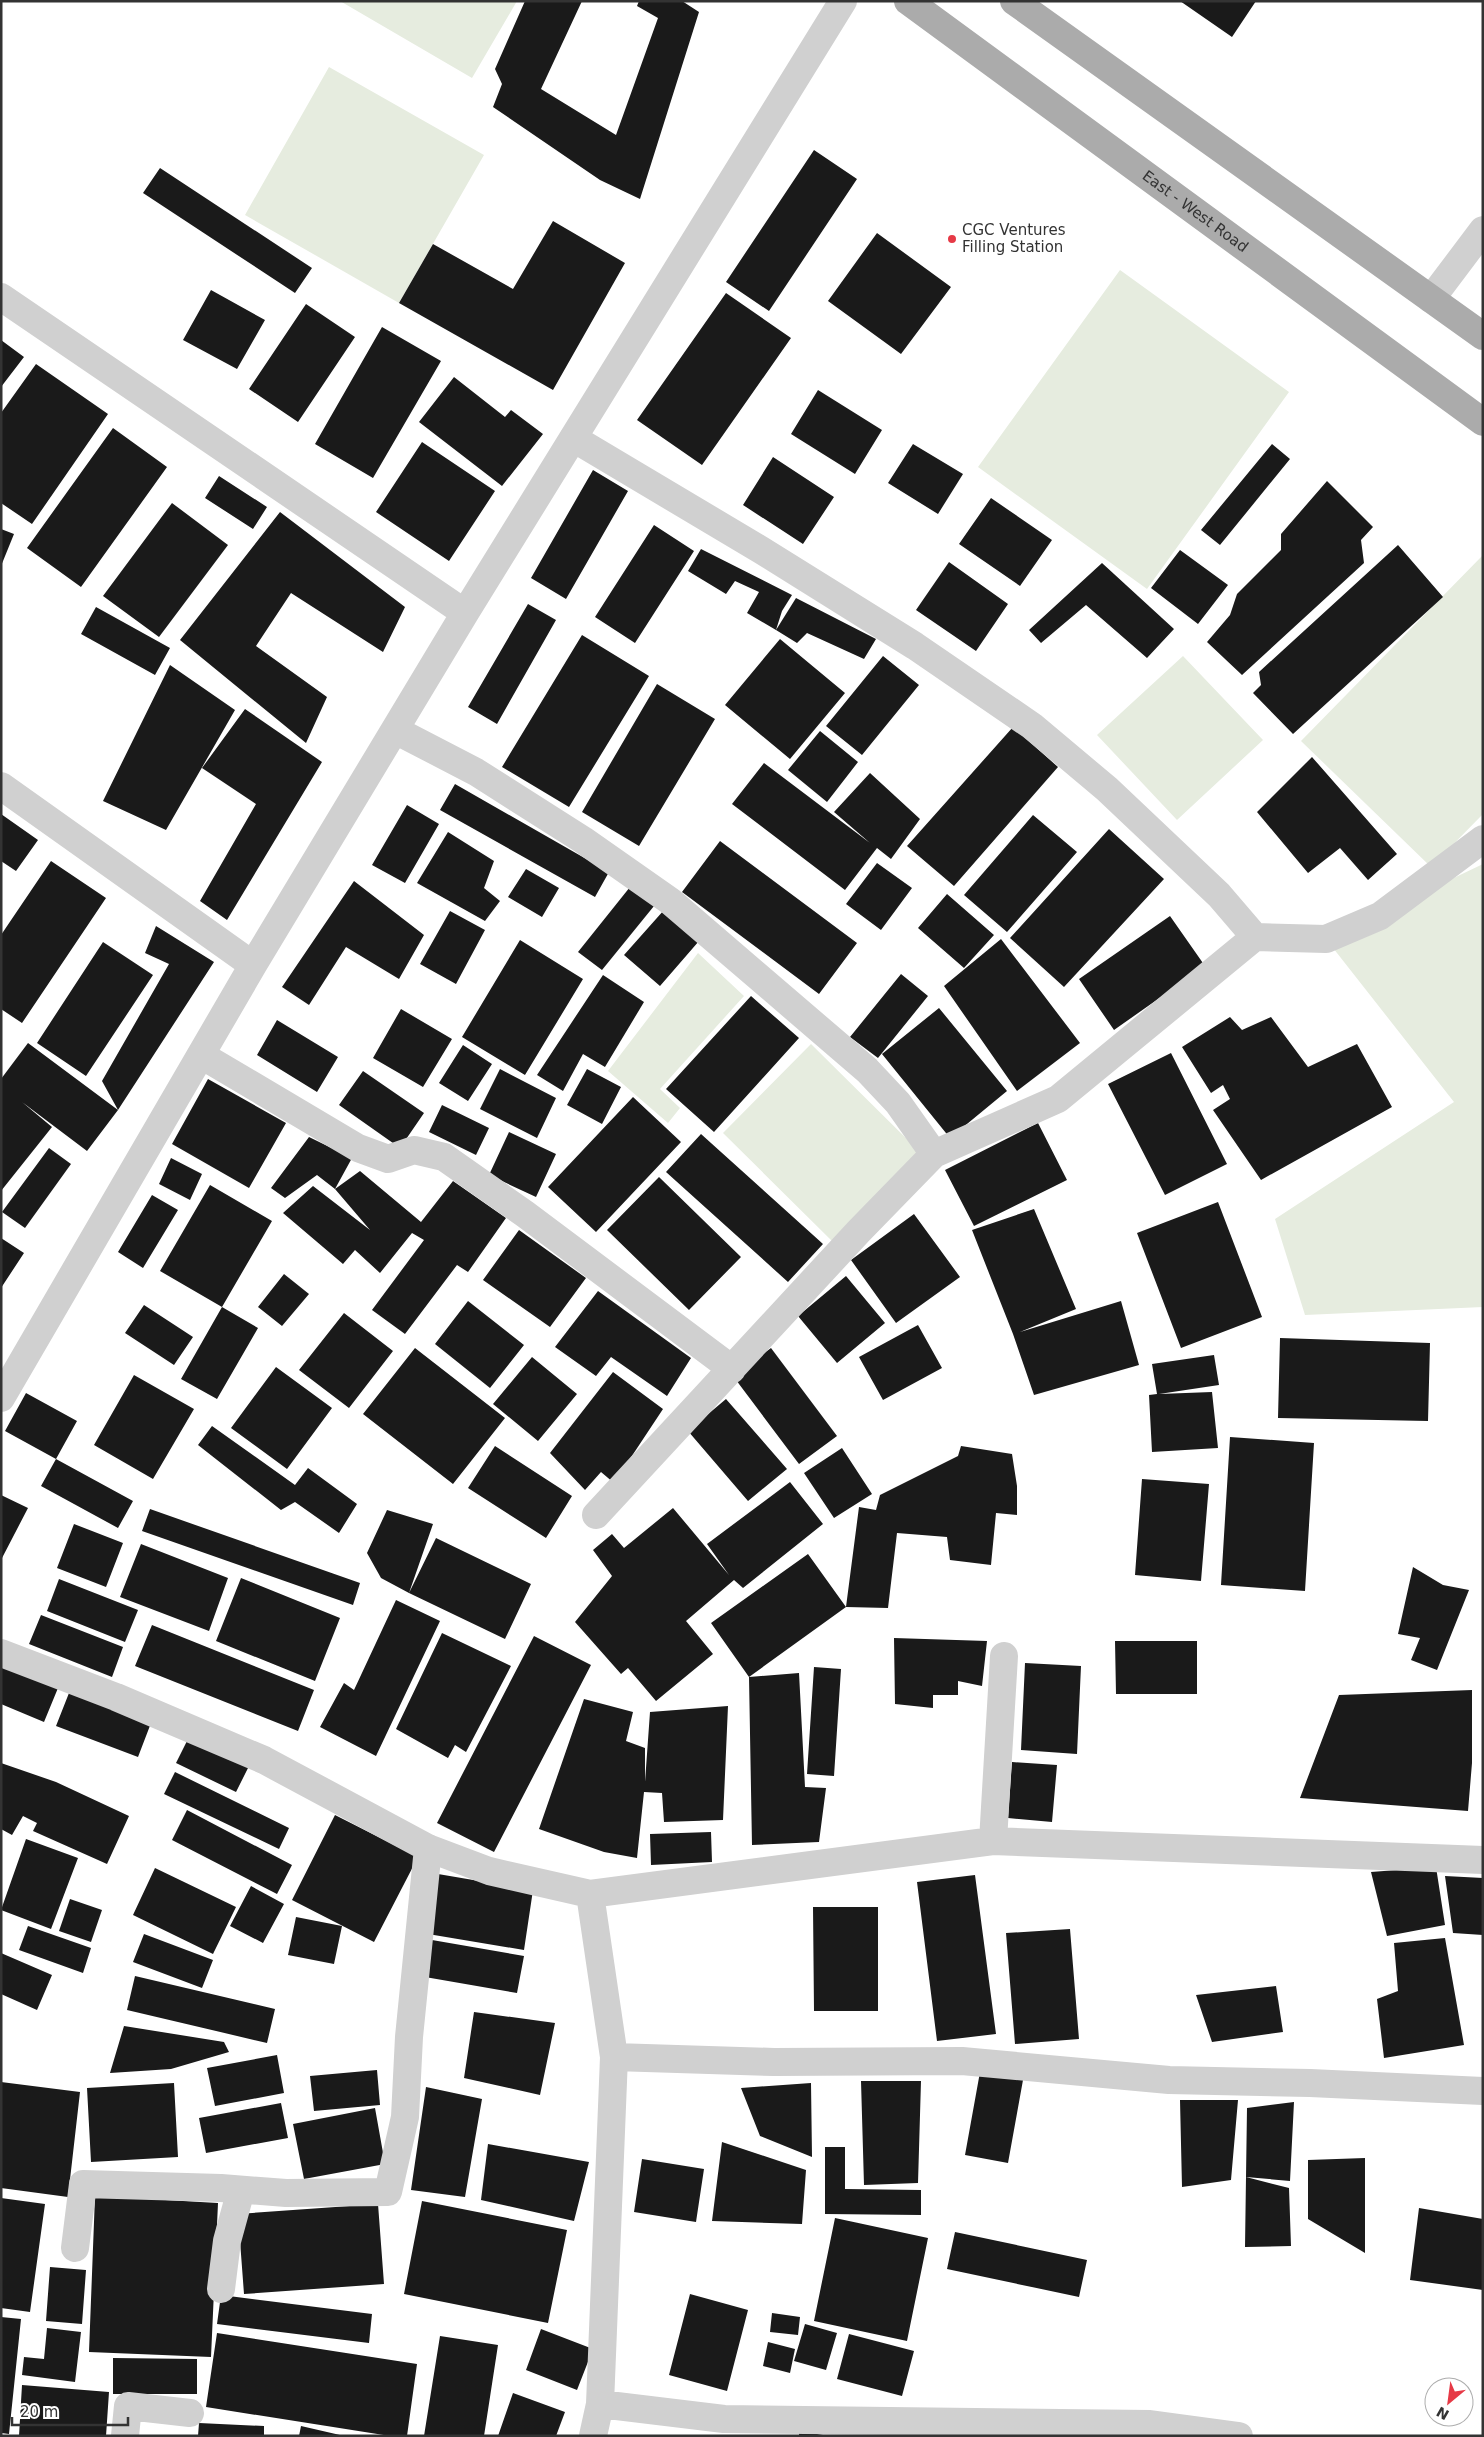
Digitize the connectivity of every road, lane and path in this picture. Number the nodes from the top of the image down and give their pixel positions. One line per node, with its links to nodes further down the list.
1 (843, 1): 9 (street)
2 (908, 1): 8 (main road, East - West Road)
3 (1014, 1): 6 (main road)
4 (1483, 230): 6 (street)
5 (1, 297): 10 (street)
6 (1431, 299): 7 (main road)
7 (1483, 336)
8 (1483, 422)
9 (573, 438): 10 (street); 14 (street)
10 (465, 613): 11 (street)
11 (395, 730): 15 (street); 17 (street)
12 (1, 786): 15 (street)
13 (1483, 839): 14 (street)
14 (1255, 936): 17 (street)
15 (253, 965): 16 (street)
16 (201, 1055): 18 (street); 19 (street)
17 (934, 1154): 18 (street)
18 (732, 1369): 20 (street)
19 (1, 1398)
20 (596, 1515)
21 (1, 1653): 24 (street)
22 (1004, 1656): 23 (street)
23 (993, 1840): 25 (street); 26 (street)
24 (428, 1848): 26 (street); 29 (street)
25 (1483, 1860)
26 (590, 1894): 27 (street)
27 (614, 2057): 28 (street); 32 (street)
28 (1483, 2091)
29 (241, 2190): 30 (street); 31 (street)
30 (75, 2248)
31 (222, 2289)
32 (600, 2404): 34 (street); 36 (street)
33 (190, 2413): 35 (street)
34 (1149, 2430): 37 (street)
35 (125, 2436)
36 (593, 2436)
37 (1239, 2436)

